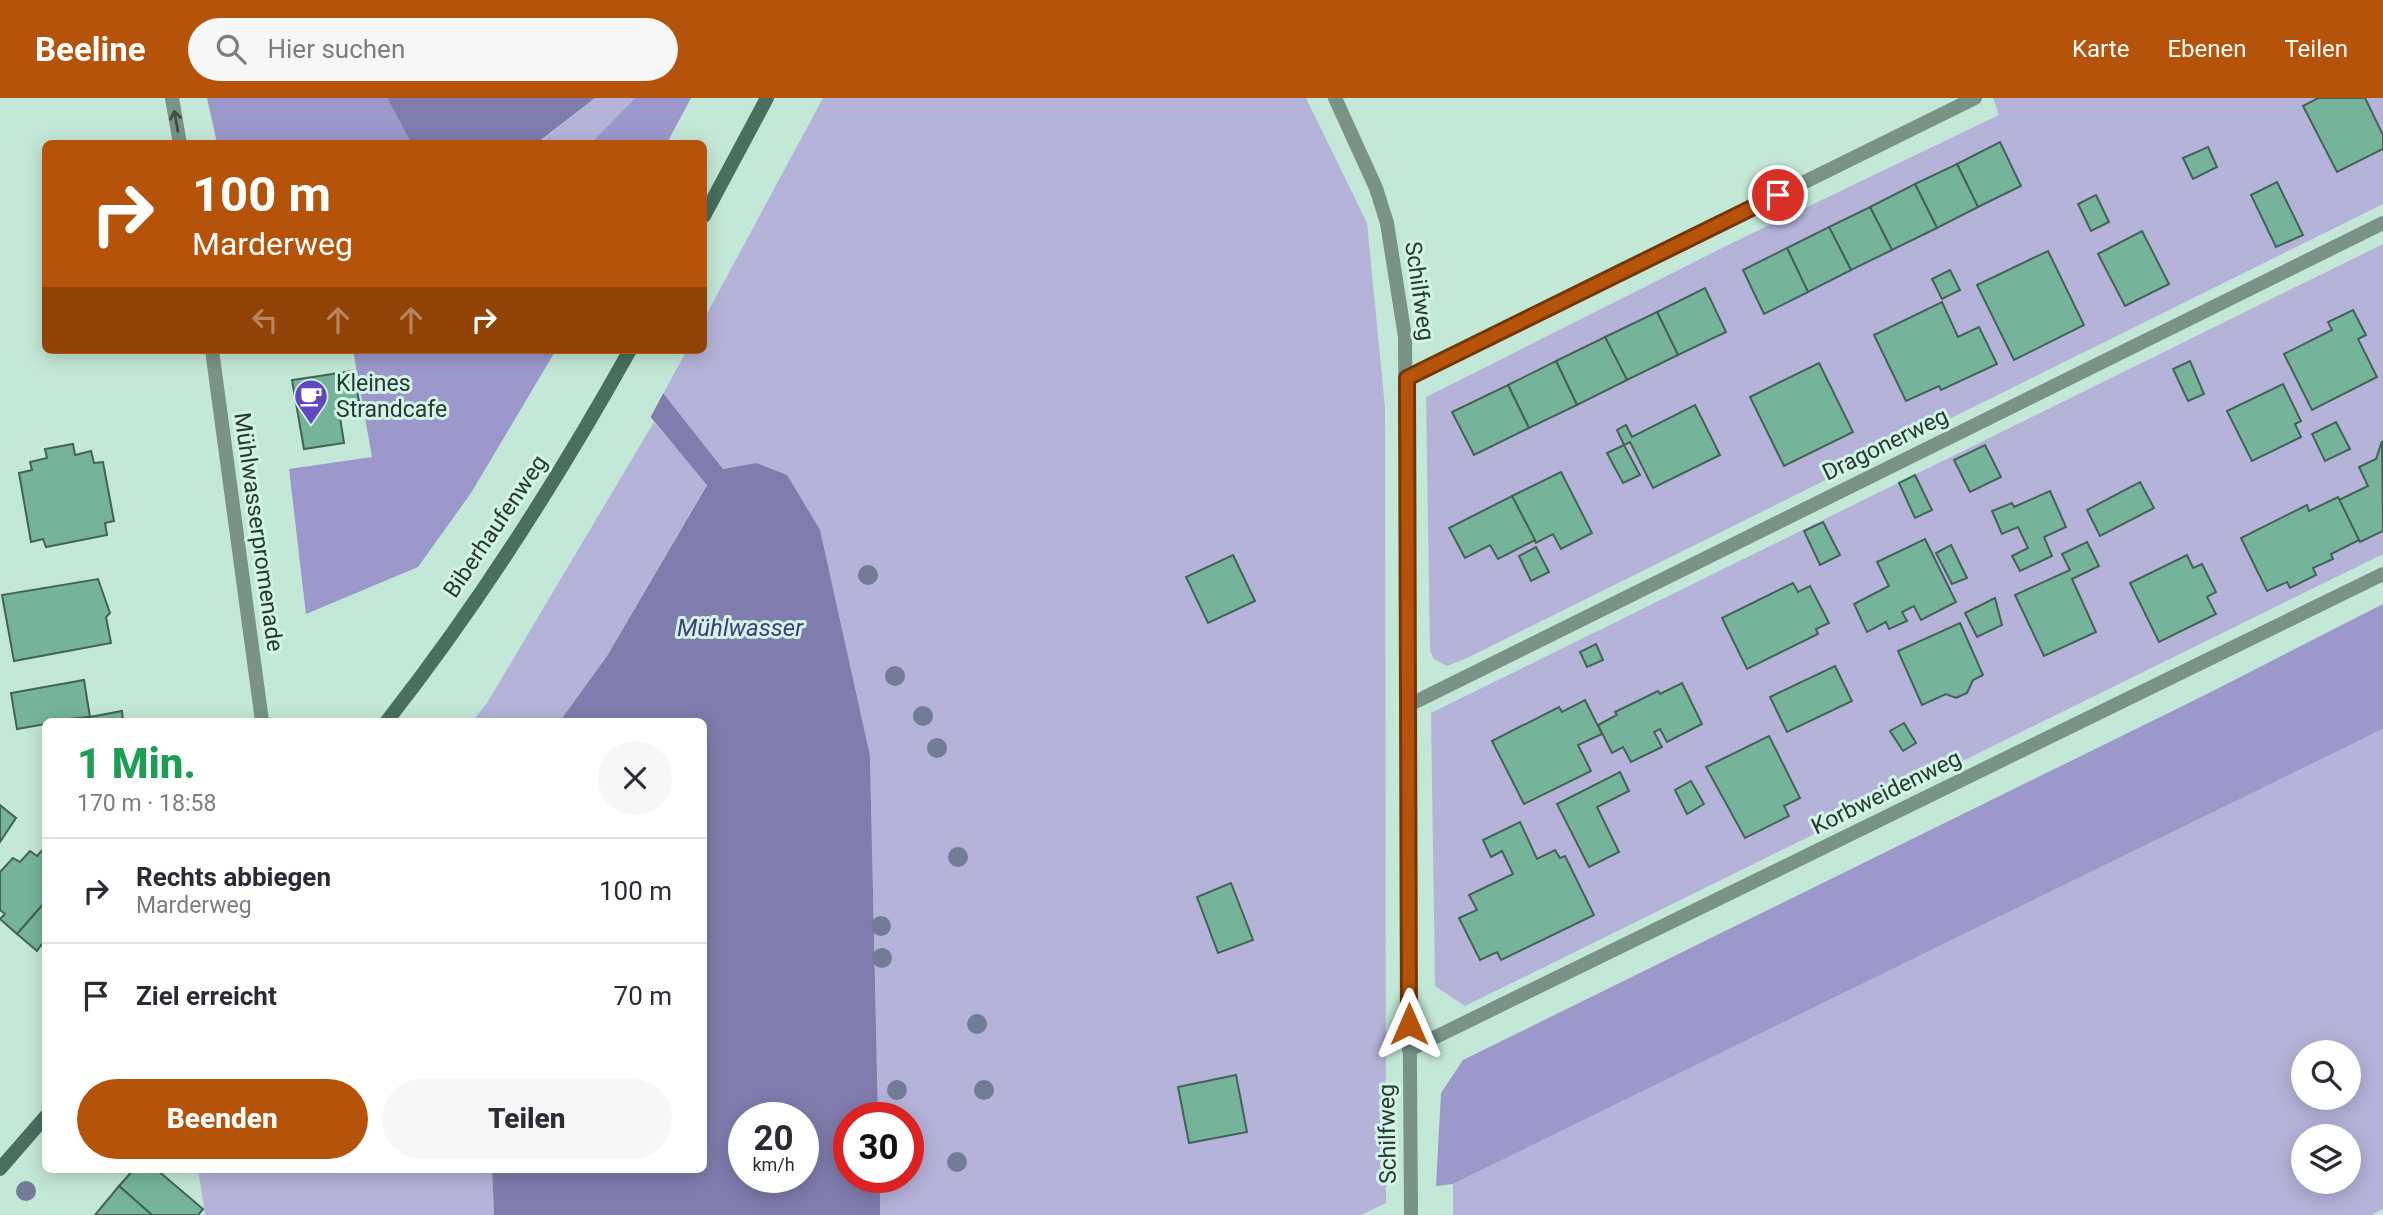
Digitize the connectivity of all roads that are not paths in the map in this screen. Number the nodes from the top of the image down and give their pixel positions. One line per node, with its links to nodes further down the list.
1 (172, 98): 5 (street, one-way to 1)
2 (766, 98): 6 (main road)
3 (1335, 98): 10 (street, Schilfweg)
4 (1975, 98): 10 (street)
5 (179, 140)
6 (707, 210)
7 (2383, 223): 12 (street, Dragonerweg)
8 (213, 354): 13 (street, Mühlwasserpromenade)
9 (628, 354): 14 (main road, Biberhaufenweg)
10 (1407, 378): 12 (street, Schilfweg)
11 (2383, 574): 15 (street, Korbweidenweg)
12 (1407, 706): 15 (street, Schilfweg)
13 (262, 718)
14 (389, 718)
15 (1409, 1050): 18 (street, Schilfweg)
16 (42, 1121): 17 (main road)
17 (0, 1169)
18 (1411, 1215)

